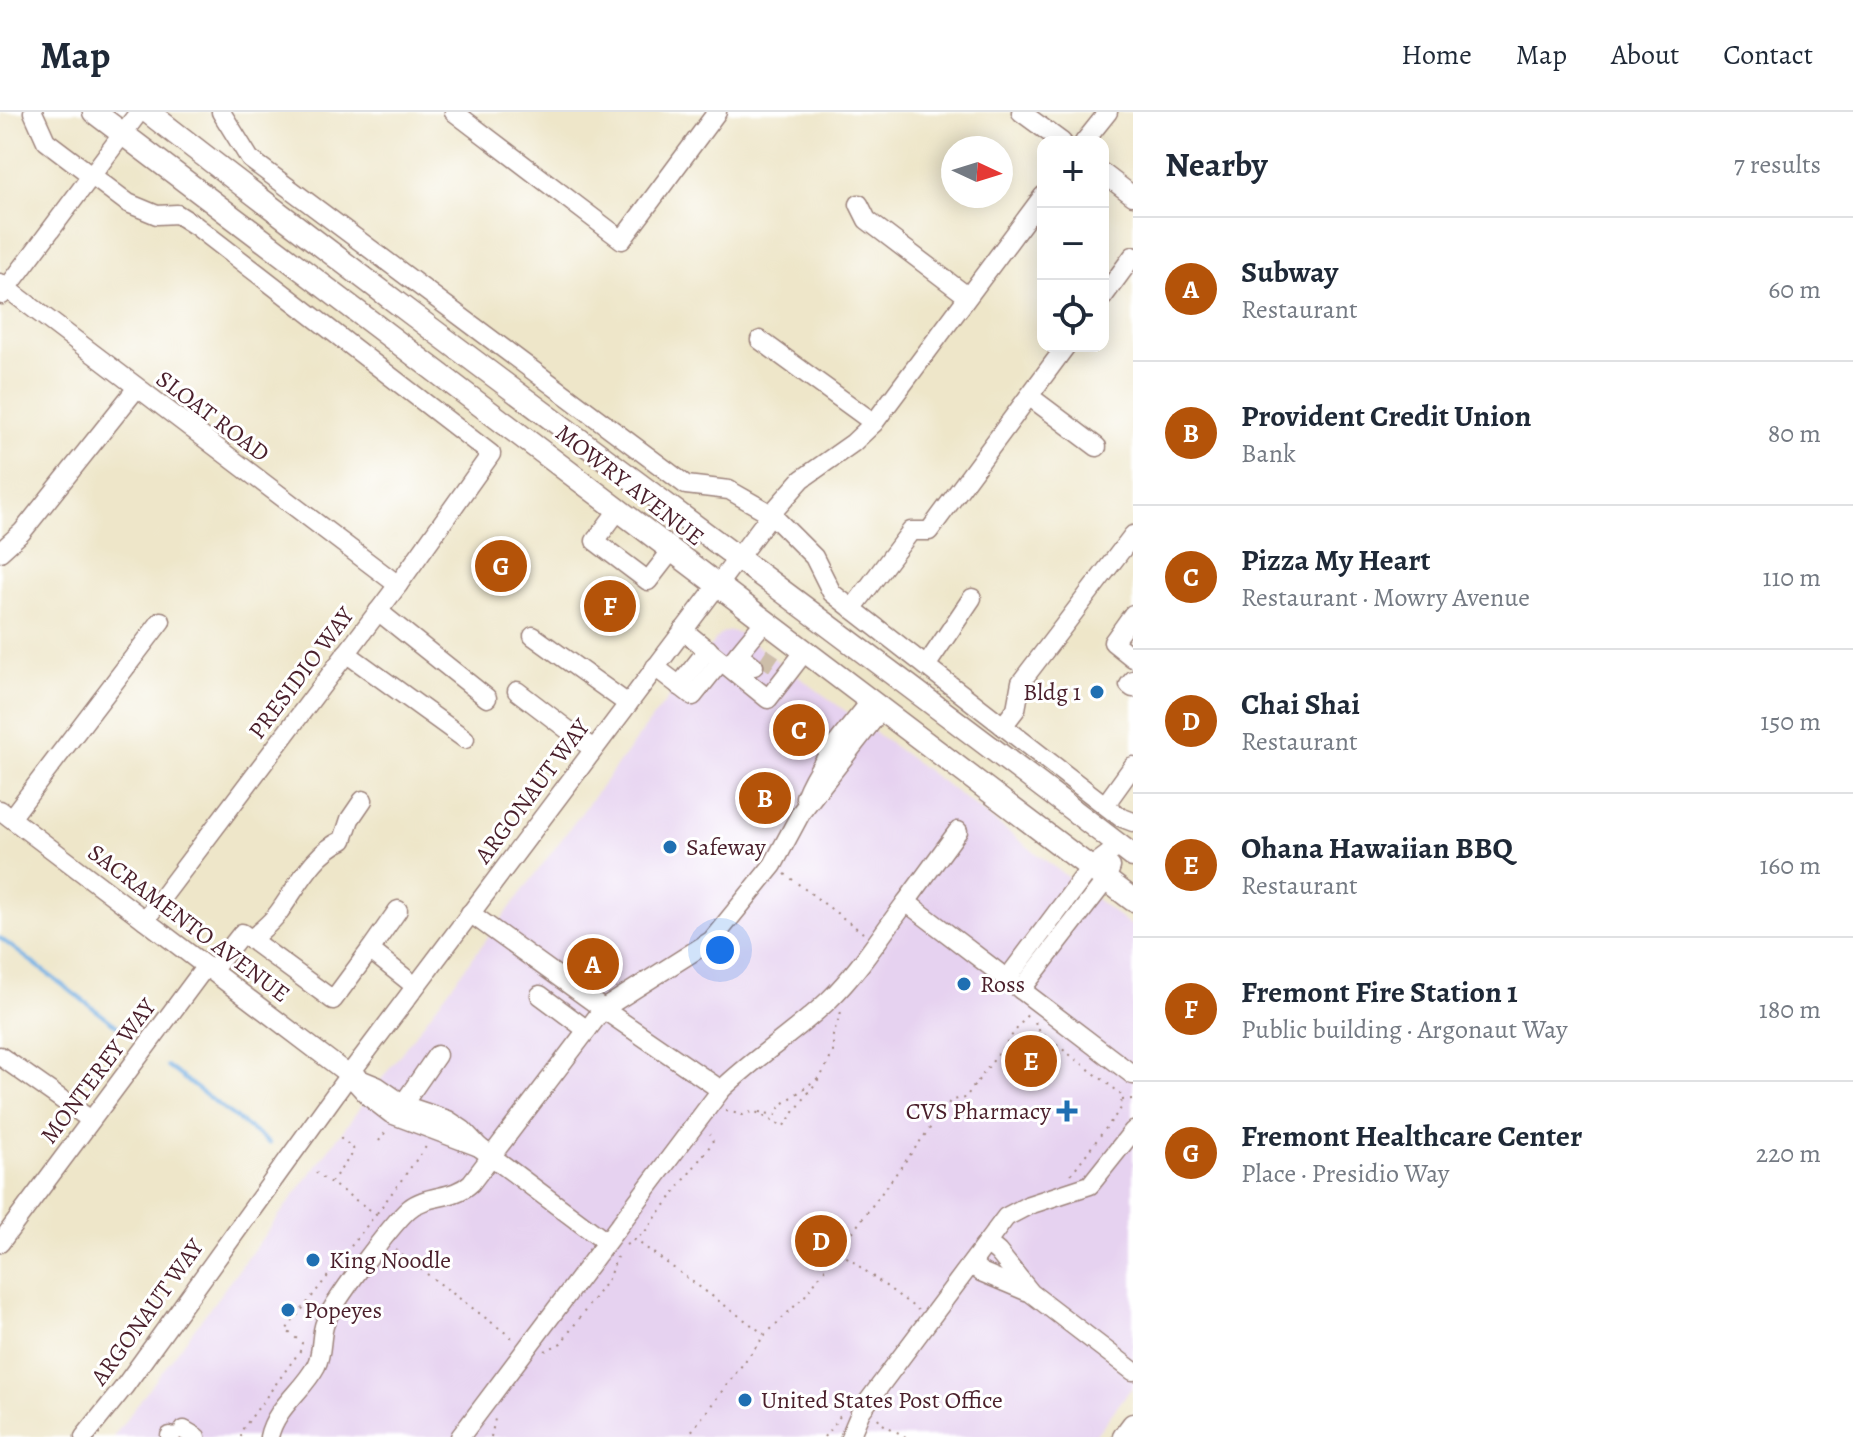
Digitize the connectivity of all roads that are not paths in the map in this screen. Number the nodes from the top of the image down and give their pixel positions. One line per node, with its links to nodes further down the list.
1 (33, 112): 13 (street)
2 (94, 112): 10 (main road, MOWRY AVENUE)
3 (139, 112): 10 (street)
4 (148, 112): 33 (main road, MOWRY AVENUE)
5 (221, 112): 29 (street, MOWRY AVENUE)
6 (454, 112): 7 (street)
7 (717, 112)
8 (1021, 112): 11 (street)
9 (1108, 112): 12 (street)
10 (122, 134): 13 (street); 28 (main road, MOWRY AVENUE)
11 (1054, 136)
12 (1089, 136)
13 (90, 176): 20 (street); 34 (street, PRESIDIO WAY)
14 (1109, 178): 15 (street)
15 (1133, 196)
16 (859, 204): 21 (street)
17 (1037, 204): 21 (street, ARGONAUT WAY)
18 (1133, 256): 19 (street)
19 (1109, 289)
20 (2, 290): 24 (street, SLOAT ROAD)
21 (967, 296): 26 (street, ARGONAUT WAY)
22 (760, 340): 26 (street)
23 (1062, 352): 25 (street)
24 (136, 389): 32 (street); 34 (street, SLOAT ROAD)
25 (1029, 396): 27 (street); 37 (street)
26 (874, 423): 29 (street, ARGONAUT WAY)
27 (1097, 447)
28 (619, 509): 31 (main road, MOWRY AVENUE); 31 (street)
29 (771, 514): 33 (street, ARGONAUT WAY); 37 (street, MOWRY AVENUE)
30 (1133, 535): 57 (street)
31 (672, 550): 35 (main road, MOWRY AVENUE)
32 (0, 552)
33 (738, 557): 35 (street, ARGONAUT WAY); 66 (main road, MOWRY AVENUE)
34 (398, 585): 38 (street, PRESIDIO WAY)
35 (717, 585): 41 (main road, MOWRY AVENUE); 42 (street, ARGONAUT WAY)
36 (972, 598): 48 (street)
37 (852, 609): 48 (street, MOWRY AVENUE)
38 (378, 611): 45 (street, PRESIDIO WAY); 54 (street)
39 (1133, 614): 47 (street)
40 (161, 621): 63 (street)
41 (765, 621): 44 (main road, MOWRY AVENUE); 46 (street)
42 (683, 630): 46 (street); 49 (street, ARGONAUT WAY)
43 (533, 636): 55 (street)
44 (805, 651): 50 (street); 56 (main road, MOWRY AVENUE)
45 (346, 653): 58 (street); 72 (street, PRESIDIO WAY)
46 (728, 655): 49 (street); 50 (street); 50 (street)
47 (1133, 658)
48 (926, 666): 57 (street, MOWRY AVENUE)
49 (655, 667): 55 (street, ARGONAUT WAY)
50 (771, 670)
51 (1133, 680): 52 (street)
52 (1133, 688)
53 (517, 691): 59 (street)
54 (487, 698)
55 (628, 704): 59 (street, ARGONAUT WAY)
56 (875, 706): 67 (main road, MOWRY AVENUE); 79 (street)
57 (1003, 726): 62 (street, MOWRY AVENUE)
58 (465, 739)
59 (593, 749): 71 (street, ARGONAUT WAY)
60 (1133, 766): 62 (street)
61 (363, 800): 73 (street)
62 (1105, 805): 64 (street, MOWRY AVENUE)
63 (6, 814): 72 (street, SACRAMENTO AVENUE)
64 (1133, 822)
65 (958, 831): 69 (street)
66 (1128, 852): 67 (street)
67 (1098, 874): 68 (main road, MOWRY AVENUE); 76 (street)
68 (1133, 900)
69 (906, 902): 76 (street); 85 (street)
70 (398, 910): 74 (street)
71 (470, 913): 77 (street, ARGONAUT WAY); 79 (street)
72 (145, 920): 75 (street, SACRAMENTO AVENUE)
73 (251, 939): 74 (street); 75 (street, MONTEREY WAY)
74 (370, 950): 77 (street)
75 (209, 968): 83 (street, SACRAMENTO AVENUE); 87 (street, MONTEREY WAY)
76 (1014, 984): 84 (street)
77 (415, 986): 83 (street, ARGONAUT WAY)
78 (540, 995): 80 (street)
79 (603, 1009): 80 (street); 85 (street)
80 (587, 1030): 89 (street)
81 (437, 1055): 86 (street)
82 (0, 1056): 87 (street)
83 (349, 1075): 86 (street); 89 (street); 97 (street, ARGONAUT WAY)
84 (1133, 1075)
85 (723, 1098): 90 (street)
86 (403, 1104): 89 (street)
87 (91, 1120): 91 (street, MONTEREY WAY)
88 (1133, 1131): 92 (street)
89 (485, 1152): 90 (street); 98 (street)
90 (606, 1242): 99 (street)
91 (0, 1243)
92 (987, 1243): 93 (street); 94 (street)
93 (972, 1264): 94 (street); 100 (street)
94 (1031, 1293): 95 (street)
95 (1133, 1371)
96 (1133, 1425): 101 (main road)
97 (84, 1437)
98 (269, 1437)
99 (460, 1437)
100 (850, 1437)
101 (1124, 1437)

